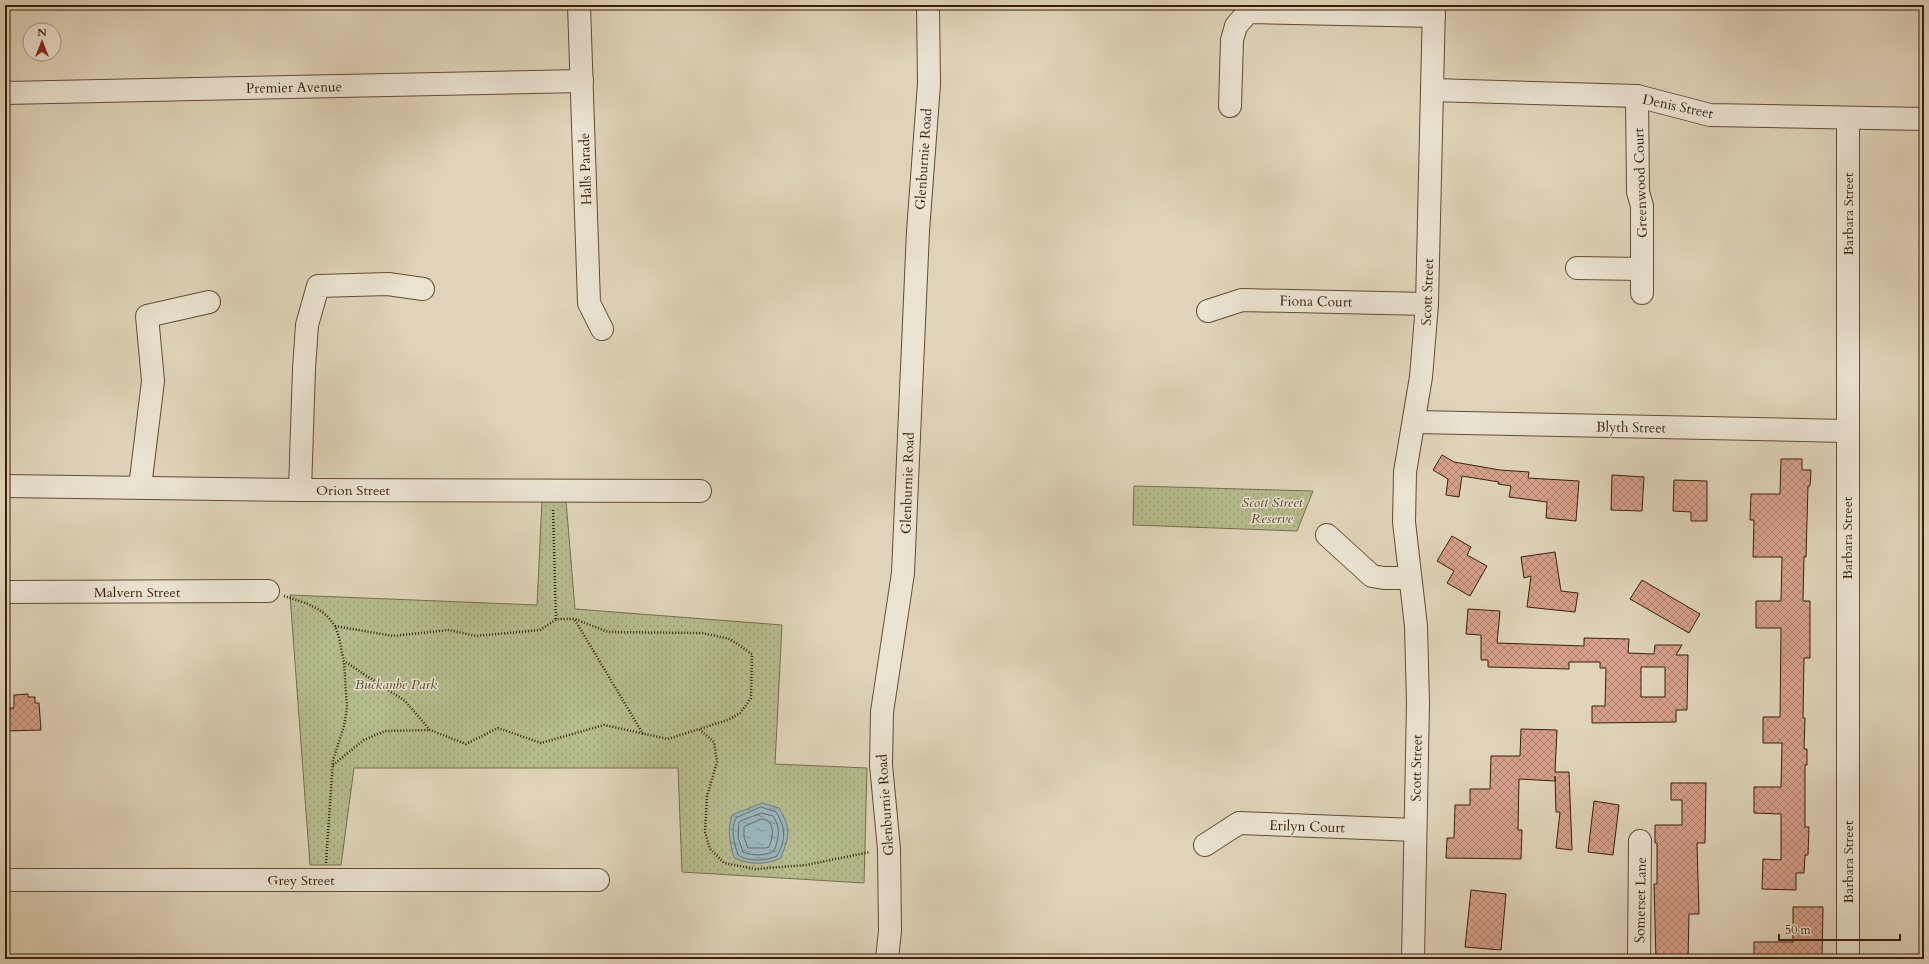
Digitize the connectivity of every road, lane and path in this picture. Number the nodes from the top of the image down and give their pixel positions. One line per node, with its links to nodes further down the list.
1 (579, 5): 4 (street, Halls Parade)
2 (928, 5): 41 (street, Glenburnie Road)
3 (1434, 11): 5 (street, Scott Street); 8 (street)
4 (582, 81): 6 (street, Premier Avenue); 18 (street, Halls Parade)
5 (1432, 90): 7 (street, Denis Street); 16 (street, Scott Street)
6 (5, 93)
7 (1637, 96): 9 (street, Denis Street); 12 (street, Greenwood Court)
8 (1230, 106)
9 (1848, 118): 10 (street, Denis Street); 20 (street, Barbara Street)
10 (1924, 120)
11 (1577, 268): 12 (street)
12 (1642, 269): 14 (street, Greenwood Court)
13 (423, 289): 23 (street)
14 (1642, 293)
15 (208, 302): 22 (street)
16 (1427, 304): 17 (street, Fiona Court); 19 (street, Scott Street)
17 (1208, 311)
18 (602, 329)
19 (1414, 422): 20 (street, Blyth Street); 27 (street, Scott Street)
20 (1847, 431): 48 (street, Barbara Street)
21 (5, 486): 22 (street, Orion Street)
22 (140, 487): 23 (street, Orion Street)
23 (300, 490): 24 (street, Orion Street)
24 (553, 490): 25 (street, Orion Street); 31 (path)
25 (700, 491)
26 (1327, 535): 27 (street)
27 (1409, 578): 38 (street, Scott Street)
28 (268, 591): 29 (street, Malvern Street); 32 (path)
29 (5, 592)
30 (574, 619): 31 (path); 34 (path); 36 (path)
31 (556, 620): 32 (path)
32 (335, 626): 33 (path)
33 (344, 662): 35 (path); 37 (path)
34 (699, 729): 36 (path); 41 (path)
35 (430, 730): 36 (path); 37 (path)
36 (643, 735)
37 (333, 765): 43 (path)
38 (1415, 830): 40 (street, Erilyn Court); 46 (street, Scott Street)
39 (1640, 841): 47 (street, Somerset Lane)
40 (1205, 845)
41 (889, 849): 45 (street, Glenburnie Road)
42 (5, 880): 43 (street, Grey Street)
43 (325, 880): 44 (street, Grey Street)
44 (598, 880)
45 (887, 959)
46 (1413, 959)
47 (1639, 959)
48 (1848, 959)

